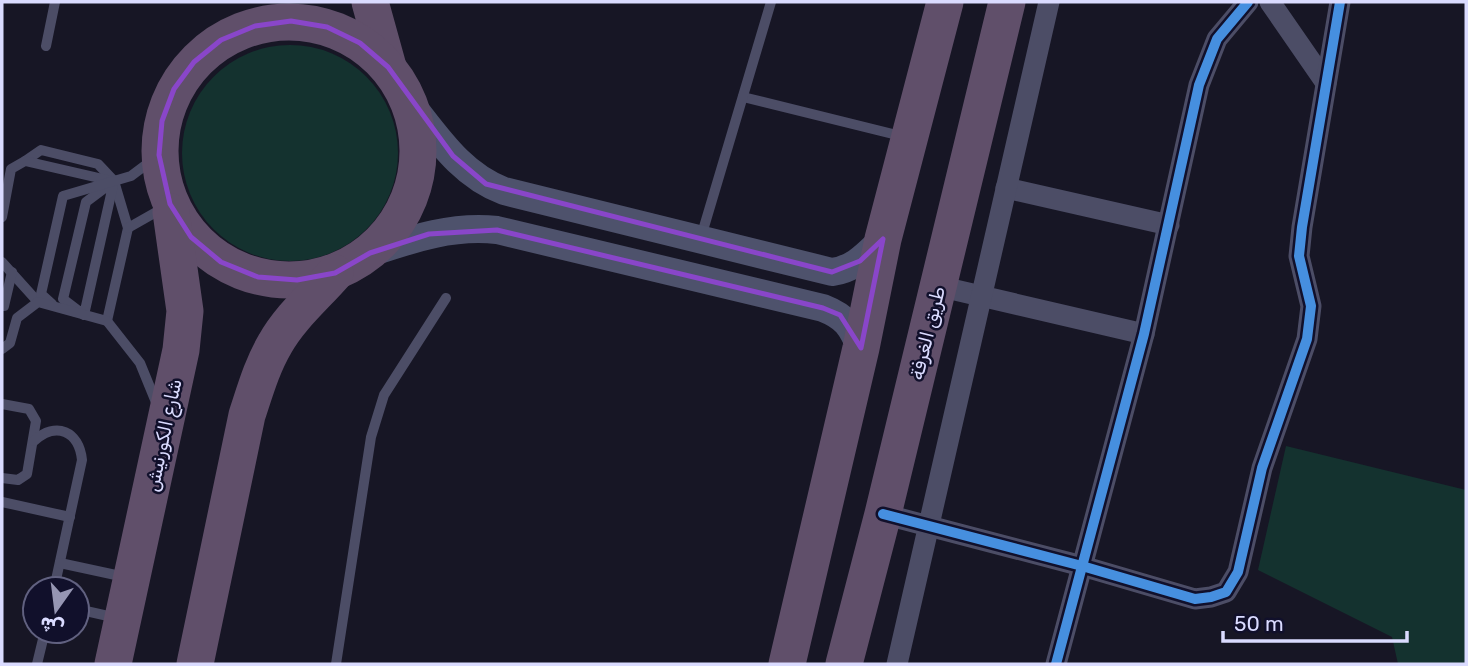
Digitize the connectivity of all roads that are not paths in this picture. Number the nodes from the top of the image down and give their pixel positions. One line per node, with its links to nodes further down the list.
1 (55, 2): 12 (lane)
2 (249, 2): 11 (highway)
3 (370, 2): 13 (highway)
4 (771, 2): 15 (lane)
5 (945, 2): 17 (highway)
6 (1007, 2): 31 (highway, طريق الغرفة)
7 (1049, 2): 20 (street)
8 (1248, 2): 23 (street)
9 (1270, 2): 14 (street)
10 (1340, 2): 14 (street)
11 (221, 40): 13 (highway); 18 (highway, شارع الكورنيش)
12 (46, 46)
13 (388, 67): 16 (highway)
14 (1326, 83): 51 (street)
15 (743, 97): 17 (lane); 25 (lane)
16 (409, 102): 25 (street); 27 (highway)
17 (911, 138): 26 (highway)
18 (159, 155): 19 (lane); 21 (highway, شارع الكورنيش)
19 (114, 181): 22 (lane); 24 (lane); 36 (lane); 37 (lane); 37 (lane)
20 (1006, 188): 23 (street); 32 (street)
21 (170, 204): 24 (lane); 30 (highway); 43 (highway, شارع الكورنيش)
22 (2, 217)
23 (1169, 225): 39 (street)
24 (128, 228): 38 (lane)
25 (700, 239): 26 (street)
26 (883, 239): 40 (highway)
27 (370, 253): 30 (highway); 40 (street)
28 (2, 262): 29 (lane)
29 (12, 272): 34 (lane); 35 (lane)
30 (335, 272): 59 (highway)
31 (939, 286): 32 (street); 47 (highway, طريق الغرفة)
32 (981, 296): 39 (street); 49 (street)
33 (446, 298): 60 (lane)
34 (38, 302): 36 (lane); 41 (lane)
35 (2, 306)
36 (55, 307): 37 (lane)
37 (84, 315): 38 (lane)
38 (107, 321): 43 (lane)
39 (1144, 334): 51 (street)
40 (861, 348): 61 (highway)
41 (2, 349)
42 (2, 404): 44 (lane)
43 (165, 426): 53 (highway, شارع الكورنيش)
44 (34, 441): 45 (lane); 48 (lane)
45 (2, 478)
46 (2, 502): 48 (lane)
47 (883, 514): 49 (street); 62 (highway, طريق الغرفة)
48 (70, 517): 50 (lane)
49 (927, 525): 51 (street); 63 (street)
50 (60, 563): 52 (lane); 53 (lane)
51 (1082, 566): 64 (street)
52 (57, 575)
53 (132, 579): 55 (highway, شارع الكورنيش)
54 (91, 612): 55 (lane)
55 (123, 620): 58 (highway, شارع الكورنيش)
56 (42, 645): 57 (lane)
57 (37, 664)
58 (113, 664)
59 (195, 664)
60 (336, 664)
61 (787, 664)
62 (844, 664)
63 (897, 664)
64 (1056, 664)

